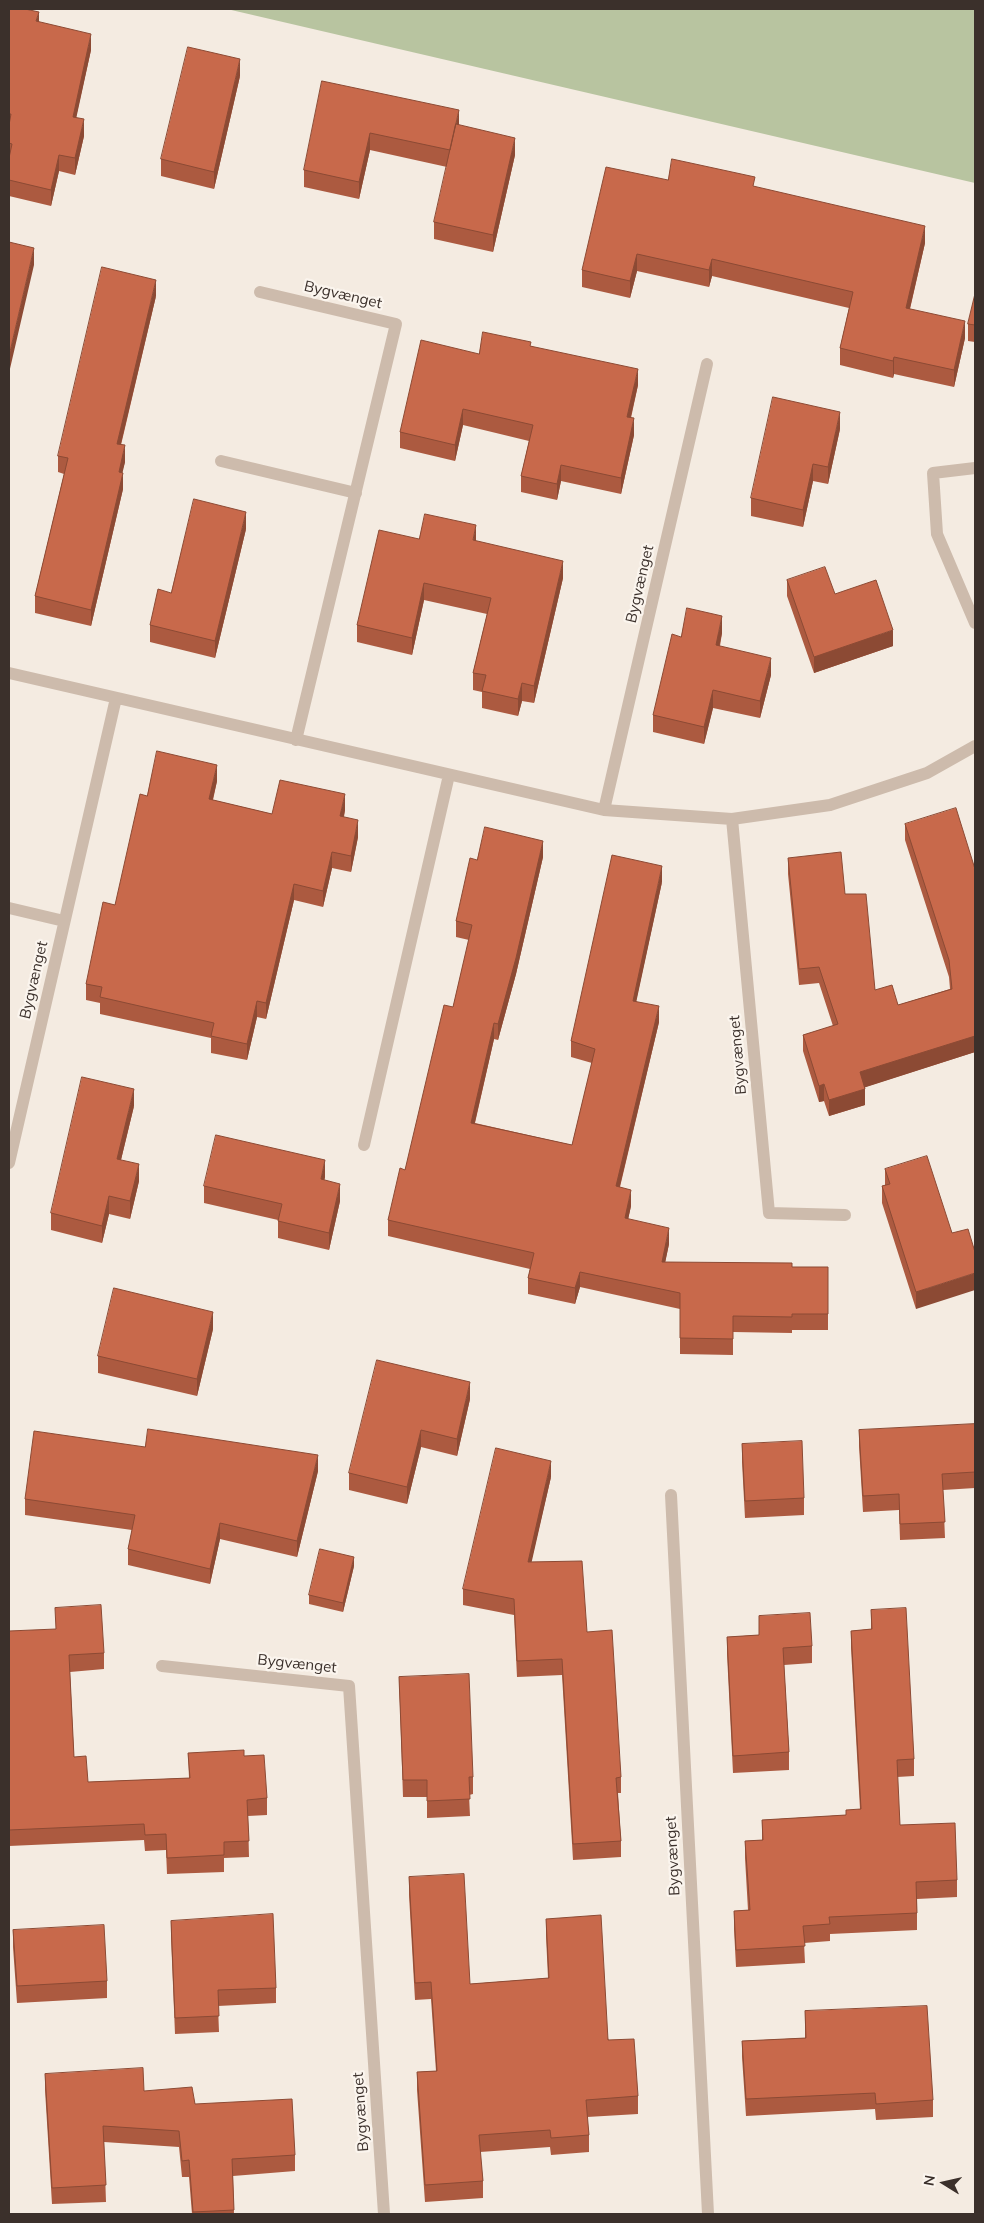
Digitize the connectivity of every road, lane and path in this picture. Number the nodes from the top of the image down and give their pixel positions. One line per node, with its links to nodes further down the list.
1 (260, 292): 5 (street, Bygvænget)
2 (707, 364): 12 (street, Bygvænget)
3 (221, 461): 5 (street)
4 (975, 468): 6 (street)
5 (356, 493): 9 (street, Bygvænget)
6 (975, 623)
7 (9, 673): 8 (street)
8 (116, 698): 9 (street); 15 (street, Bygvænget)
9 (296, 740): 11 (street)
10 (975, 746): 13 (street)
11 (449, 775): 12 (street); 16 (street)
12 (604, 810): 13 (street)
13 (732, 819): 18 (street, Bygvænget)
14 (9, 908): 15 (street)
15 (64, 921): 17 (street, Bygvænget)
16 (364, 1145)
17 (9, 1163)
18 (845, 1215)
19 (671, 1495): 22 (street, Bygvænget)
20 (162, 1666): 21 (street, Bygvænget)
21 (384, 2214)
22 (708, 2214)

